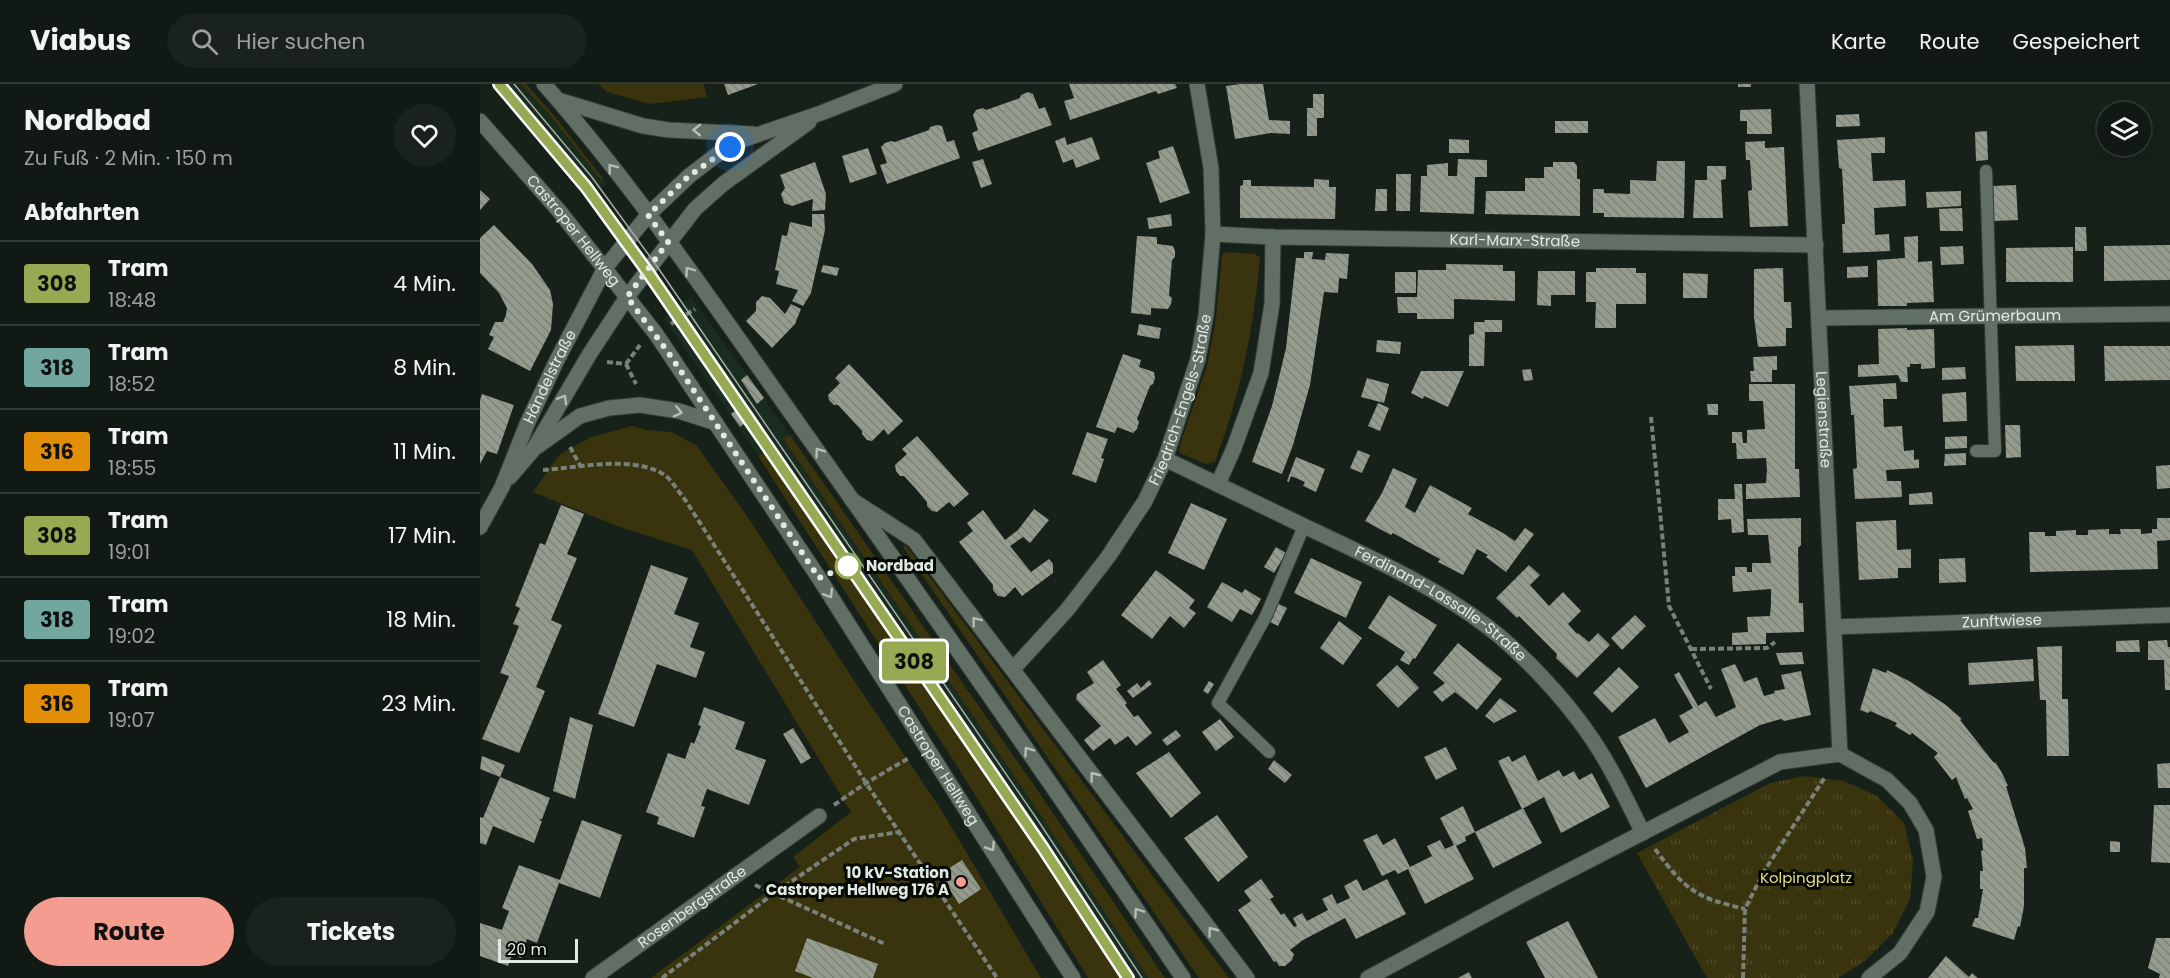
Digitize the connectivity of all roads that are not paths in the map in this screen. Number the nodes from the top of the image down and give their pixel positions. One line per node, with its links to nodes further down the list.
1 (544, 84): 5 (street)
2 (895, 84): 6 (street)
3 (1197, 84): 11 (street, Friedrich-Engels-Straße)
4 (1807, 84): 14 (street, Legienstraße)
5 (558, 100): 8 (street, one-way to 5); 10 (street, one-way to 5)
6 (821, 113): 8 (street); 13 (street, Händelstraße)
7 (480, 121): 15 (street, Castroper Hellweg)
8 (756, 134): 10 (street, Händelstraße)
9 (1986, 171): 18 (lane)
10 (648, 215): 13 (street); 15 (street, Händelstraße)
11 (1213, 234): 12 (street, Karl-Marx-Straße); 23 (street, Friedrich-Engels-Straße)
12 (1273, 237): 14 (street, Karl-Marx-Straße); 24 (street)
13 (668, 242): 16 (street, Händelstraße); 26 (street, one-way to 13)
14 (1816, 244): 19 (street, Legienstraße)
15 (605, 268): 16 (street, Castroper Hellweg); 25 (street, Händelstraße)
16 (627, 297): 20 (street, Castroper Hellweg); 21 (street, Händelstraße, one-way to 16)
17 (2170, 314): 18 (street, Am Grümerbaum)
18 (1990, 315): 19 (street, Am Grümerbaum); 22 (lane)
19 (1819, 318): 30 (street, Legienstraße)
20 (716, 423): 21 (street, Händelstraße, one-way to 20); 37 (street, Castroper Hellweg, one-way to 37)
21 (533, 450): 25 (street, Händelstraße)
22 (1976, 451)
23 (1165, 459): 24 (street, Ferdinand-Lassalle-Straße); 31 (street, Friedrich-Engels-Straße)
24 (1218, 484): 27 (street, Ferdinand-Lassalle-Straße)
25 (502, 487): 28 (street, Händelstraße)
26 (852, 500): 31 (street, one-way to 26); 38 (street, one-way to 26)
27 (1304, 526): 32 (lane); 35 (street, Ferdinand-Lassalle-Straße)
28 (480, 527)
29 (2170, 615): 30 (street, Zunftwiese)
30 (1834, 627): 33 (street, Legienstraße)
31 (1013, 669): 39 (street, one-way to 31)
32 (1269, 752)
33 (1840, 754): 35 (street); 41 (street)
34 (819, 816): 36 (street, Rosenbergstraße)
35 (1643, 833): 40 (street)
36 (593, 978)
37 (1073, 978)
38 (1183, 978)
39 (1247, 978)
40 (1368, 978)
41 (1869, 978)

